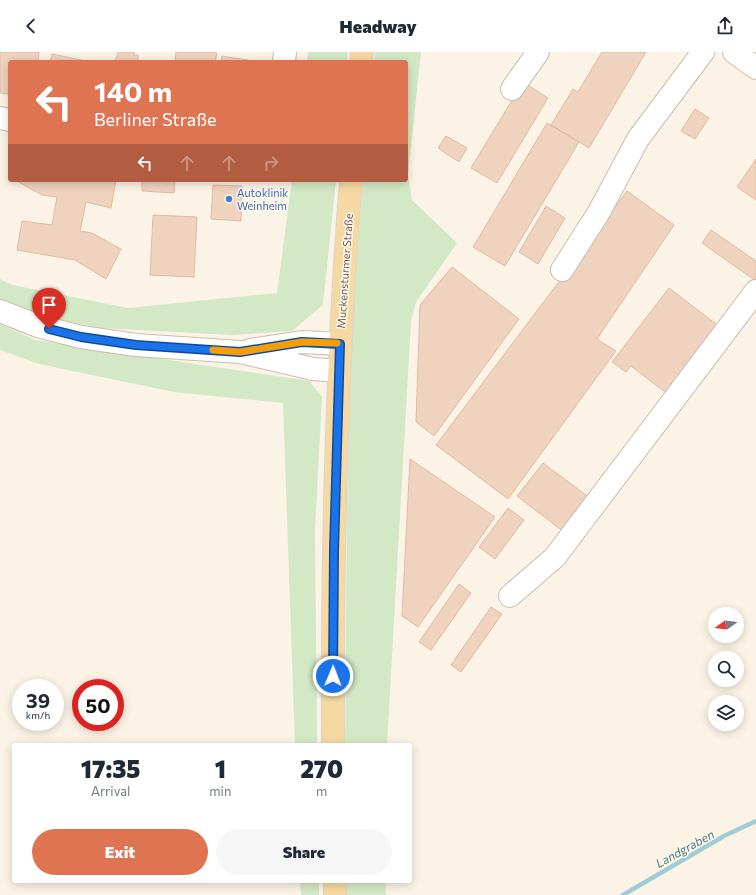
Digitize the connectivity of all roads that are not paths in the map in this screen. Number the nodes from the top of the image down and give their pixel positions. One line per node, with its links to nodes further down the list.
1 (538, 52): 5 (street)
2 (703, 52): 7 (street)
3 (734, 52): 4 (street)
4 (756, 68)
5 (512, 89)
6 (351, 182): 10 (main road, Muckensturmer Straße)
7 (562, 270)
8 (756, 290): 13 (street)
9 (0, 311): 11 (street)
10 (340, 344): 11 (street); 12 (main road, Muckensturmer Straße)
11 (240, 352): 12 (street)
12 (339, 371): 14 (main road, Muckensturmer Straße)
13 (510, 596)
14 (333, 743)
15 (335, 883): 16 (main road)
16 (335, 895)

